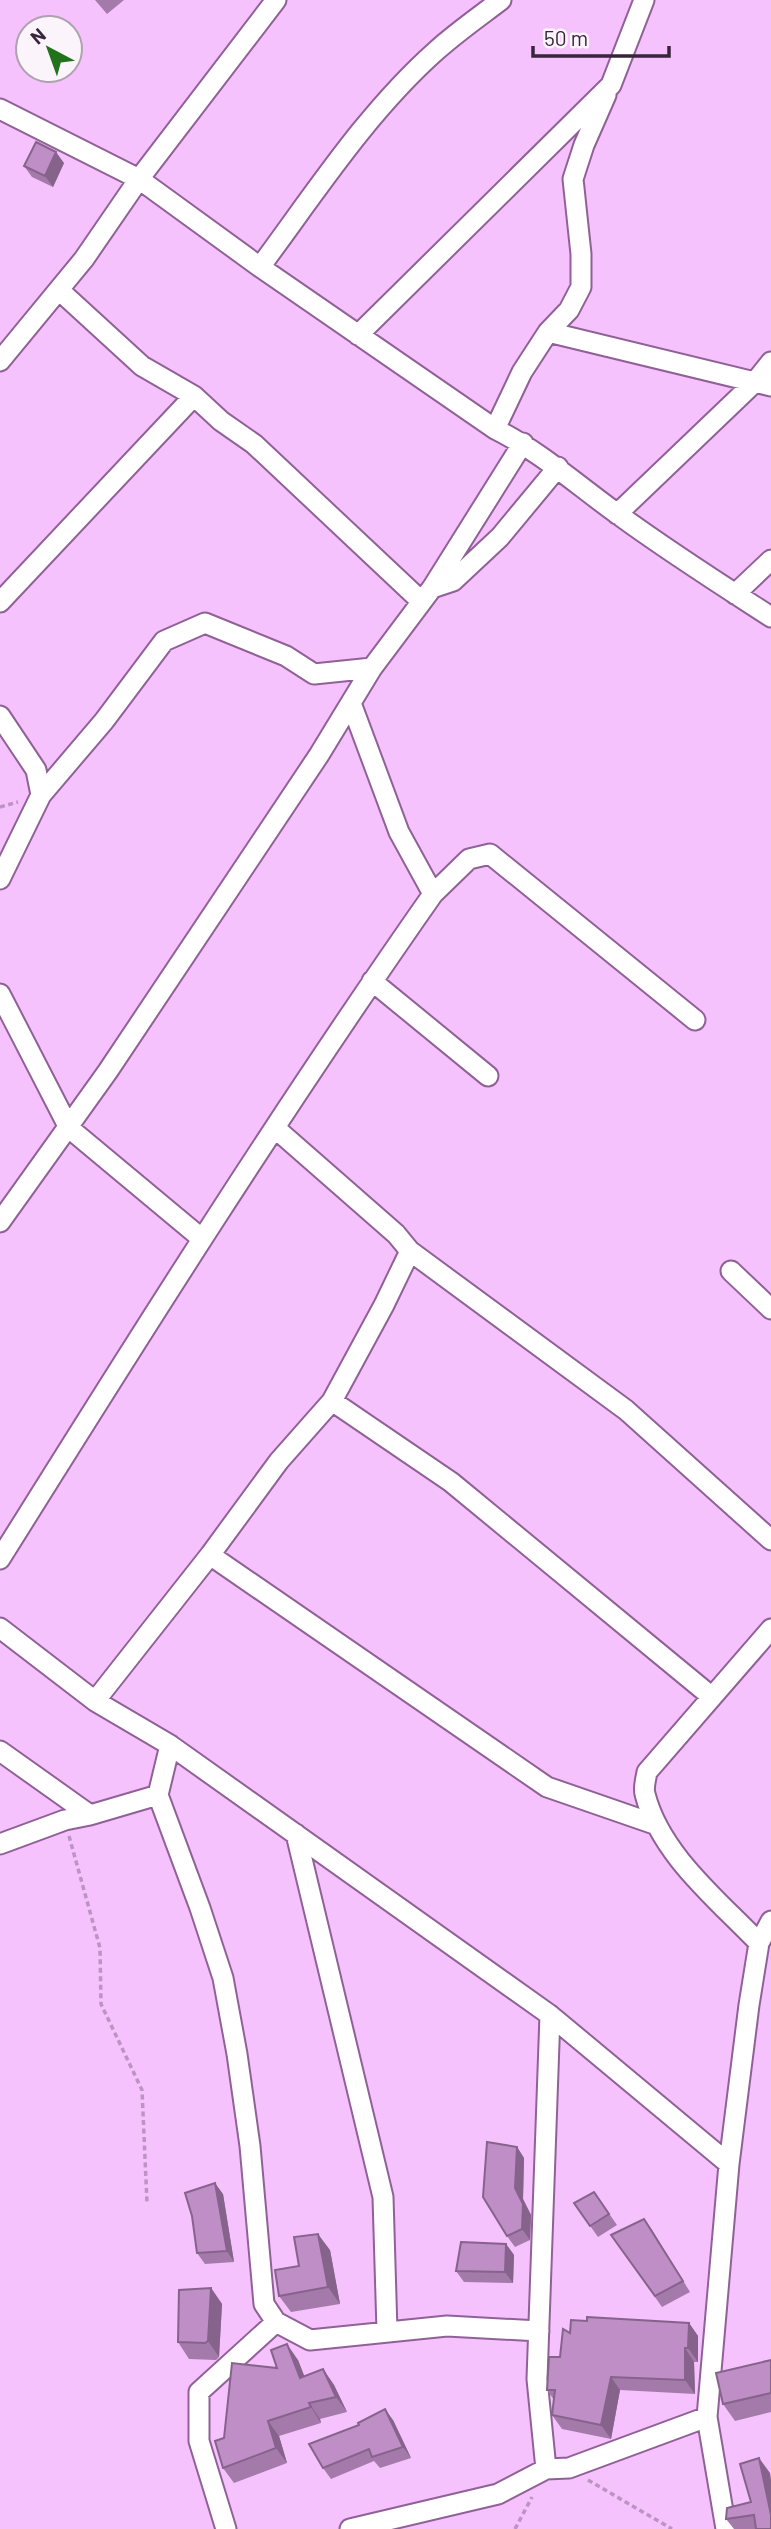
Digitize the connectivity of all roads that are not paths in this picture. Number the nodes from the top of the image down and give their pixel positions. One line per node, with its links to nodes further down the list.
1 (276, 0): 6 (street)
2 (501, 0): 7 (street)
3 (644, 0): 4 (street)
4 (611, 85): 9 (street); 10 (street)
5 (0, 108): 6 (street)
6 (139, 179): 7 (street); 8 (street)
7 (260, 267): 10 (street)
8 (59, 290): 11 (street); 14 (street)
9 (548, 332): 13 (street); 15 (street)
10 (358, 335): 15 (street)
11 (0, 361)
12 (771, 362): 13 (street)
13 (763, 384): 18 (street)
14 (194, 396): 20 (street); 22 (street)
15 (495, 429): 16 (street)
16 (523, 443): 17 (street); 20 (street)
17 (558, 467): 18 (street); 20 (street)
18 (617, 514): 21 (street)
19 (771, 560): 21 (street)
20 (427, 594): 24 (street)
21 (735, 594): 23 (street)
22 (0, 602)
23 (771, 617)
24 (372, 668): 25 (street); 27 (street)
25 (351, 703): 29 (street); 34 (street)
26 (0, 716): 27 (street)
27 (41, 795): 28 (street)
28 (0, 879)
29 (433, 894): 30 (street); 32 (street)
30 (372, 981): 33 (street); 35 (street)
31 (0, 994): 34 (street)
32 (695, 1020)
33 (488, 1076)
34 (69, 1128): 36 (street); 37 (street)
35 (275, 1128): 37 (street); 38 (street)
36 (0, 1222)
37 (201, 1238): 44 (street)
38 (410, 1251): 41 (street); 42 (street)
39 (731, 1270): 40 (street)
40 (771, 1309)
41 (332, 1401): 43 (street); 47 (street)
42 (771, 1540)
43 (210, 1555): 48 (street); 53 (street)
44 (0, 1559)
45 (0, 1628): 48 (street)
46 (771, 1629): 47 (street)
47 (712, 1697): 53 (street)
48 (95, 1700): 49 (street)
49 (170, 1745): 51 (street); 54 (street)
50 (0, 1751): 52 (street)
51 (158, 1796): 52 (street); 60 (street)
52 (90, 1815): 55 (street)
53 (657, 1825): 57 (street)
54 (296, 1834): 58 (street); 61 (street)
55 (0, 1844)
56 (771, 1921): 57 (street)
57 (759, 1942): 59 (street)
58 (550, 2015): 59 (street); 62 (street)
59 (729, 2164): 63 (street)
60 (276, 2322): 61 (street); 65 (street)
61 (387, 2331): 62 (street)
62 (539, 2331): 64 (street)
63 (707, 2417): 64 (street); 67 (street)
64 (546, 2469): 66 (street)
65 (226, 2529)
66 (350, 2529)
67 (726, 2529)

